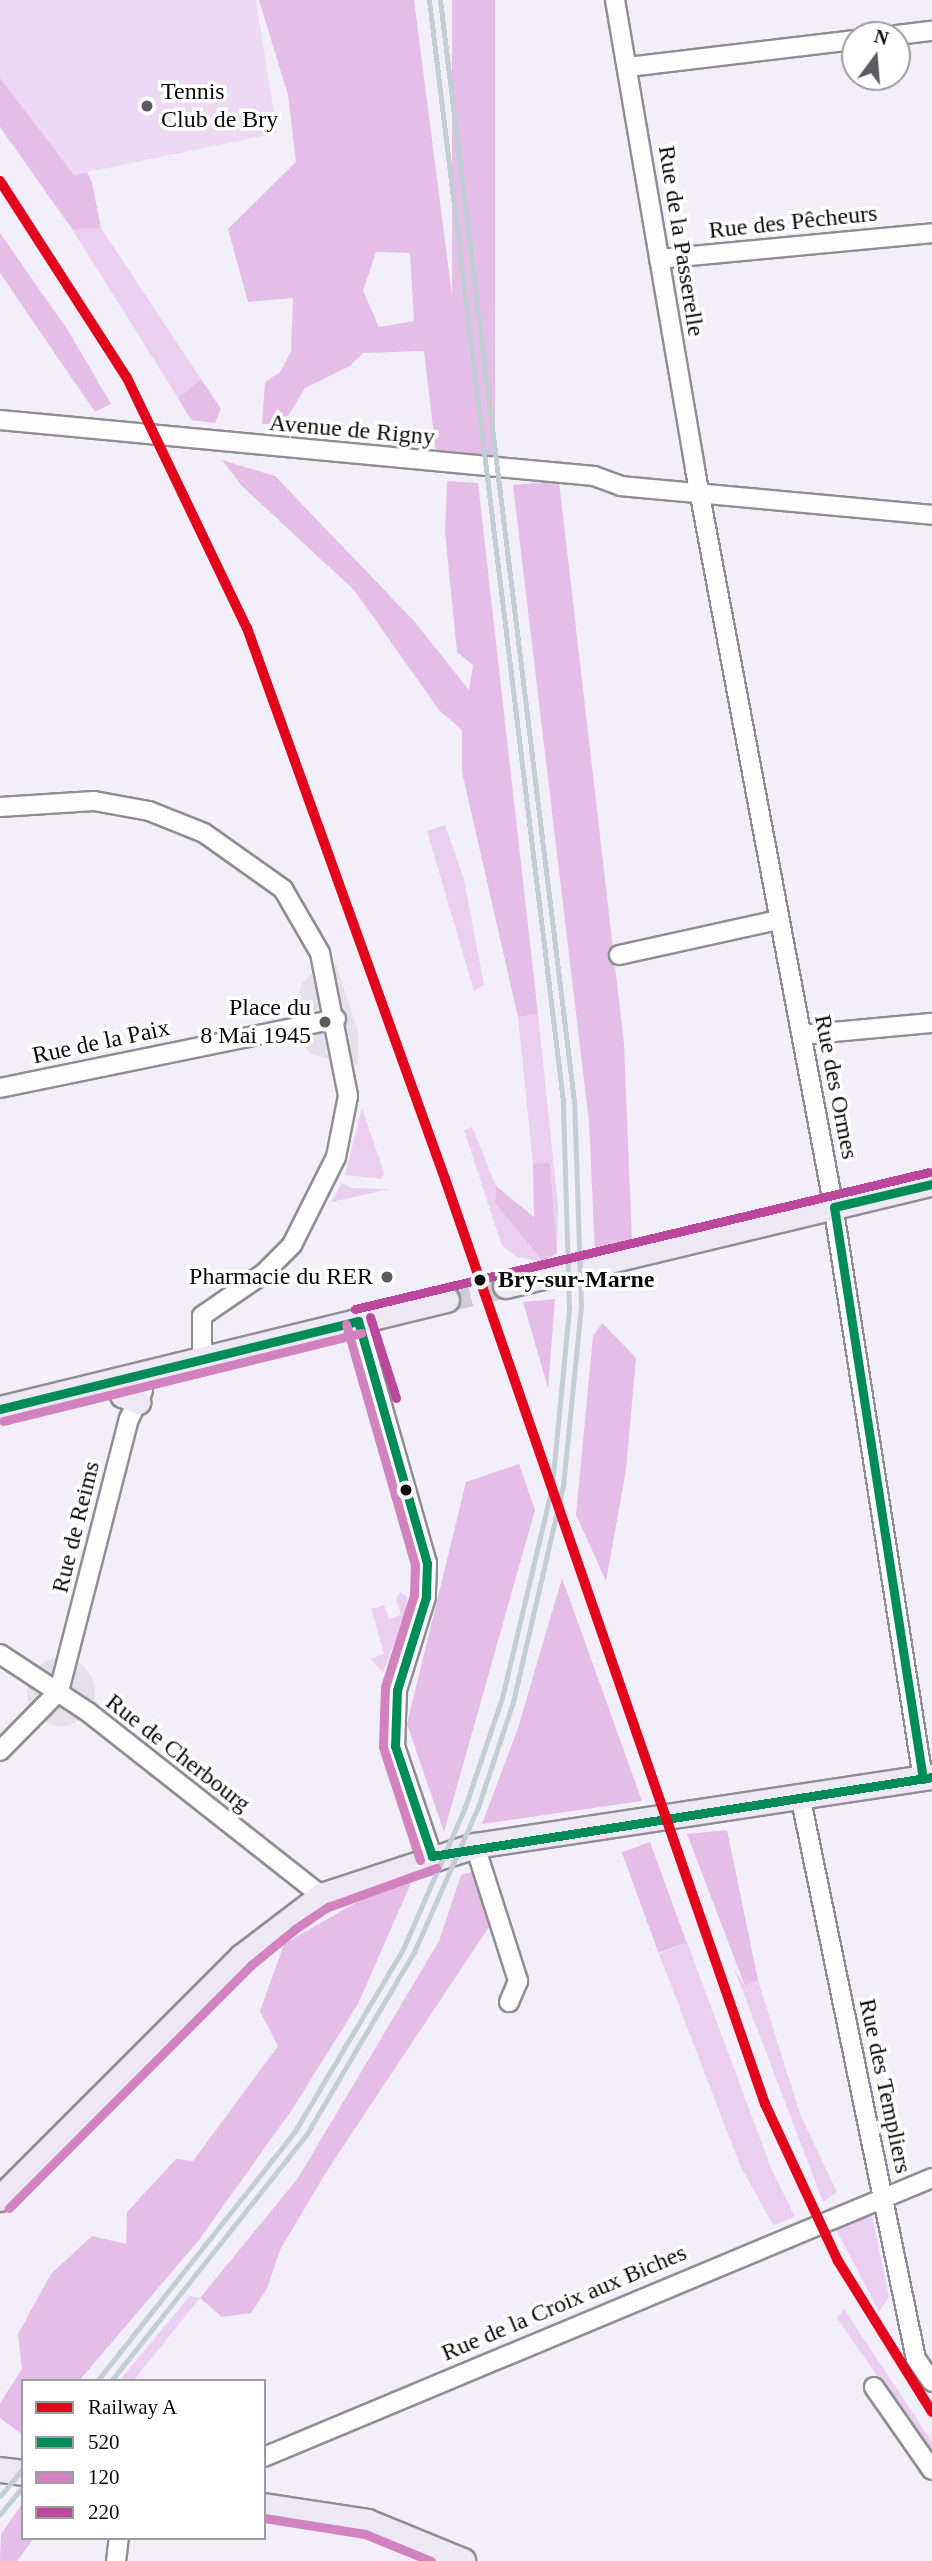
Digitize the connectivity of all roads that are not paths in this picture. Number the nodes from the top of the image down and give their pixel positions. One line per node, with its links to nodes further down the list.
1 (615, 0): 5 (street, Rue de la Passerelle)
2 (932, 31): 3 (street)
3 (911, 34)
4 (841, 42): 5 (street)
5 (628, 67): 7 (street, Rue de la Passerelle)
6 (932, 233): 7 (street, Rue des Pêcheurs)
7 (659, 259): 9 (street, Rue de la Passerelle)
8 (0, 420): 9 (street, Avenue de Rigny)
9 (699, 490): 10 (street, Avenue de Rigny); 12 (street, Rue des Ormes)
10 (932, 515)
11 (0, 807): 14 (street)
12 (778, 920): 13 (street); 16 (street, Rue des Ormes)
13 (620, 955)
14 (336, 1019): 17 (street, Rue de la Paix); 23 (street)
15 (932, 1023): 16 (street)
16 (802, 1035): 19 (street, Rue des Ormes)
17 (0, 1088)
18 (932, 1184): 19 (main road)
19 (834, 1207): 20 (main road); 30 (street, Rue des Ormes)
20 (506, 1286)
21 (447, 1300): 22 (main road)
22 (358, 1321): 23 (main road); 33 (street)
23 (202, 1359): 24 (main road)
24 (130, 1380): 25 (main road); 26 (main road)
25 (138, 1402): 28 (street, Rue de Reims)
26 (0, 1409)
27 (0, 1654): 28 (street, Rue de Cherbourg)
28 (59, 1691): 29 (street); 34 (street, Rue de Cherbourg)
29 (0, 1751)
30 (928, 1778): 31 (main road)
31 (800, 1795): 32 (main road); 37 (street, Rue des Templiers)
32 (475, 1846): 33 (main road); 35 (street)
33 (432, 1856): 34 (main road)
34 (322, 1896): 38 (main road)
35 (509, 2002)
36 (932, 2178): 37 (street, Rue de la Croix aux Biches)
37 (883, 2194): 39 (street, Rue des Templiers); 41 (street, Rue de la Croix aux Biches)
38 (0, 2199)
39 (932, 2382)
40 (874, 2387): 43 (street)
41 (266, 2456)
42 (0, 2470): 44 (main road)
43 (932, 2470)
44 (21, 2473)
45 (266, 2506): 48 (main road)
46 (119, 2540): 47 (street)
47 (116, 2561)
48 (463, 2561)

